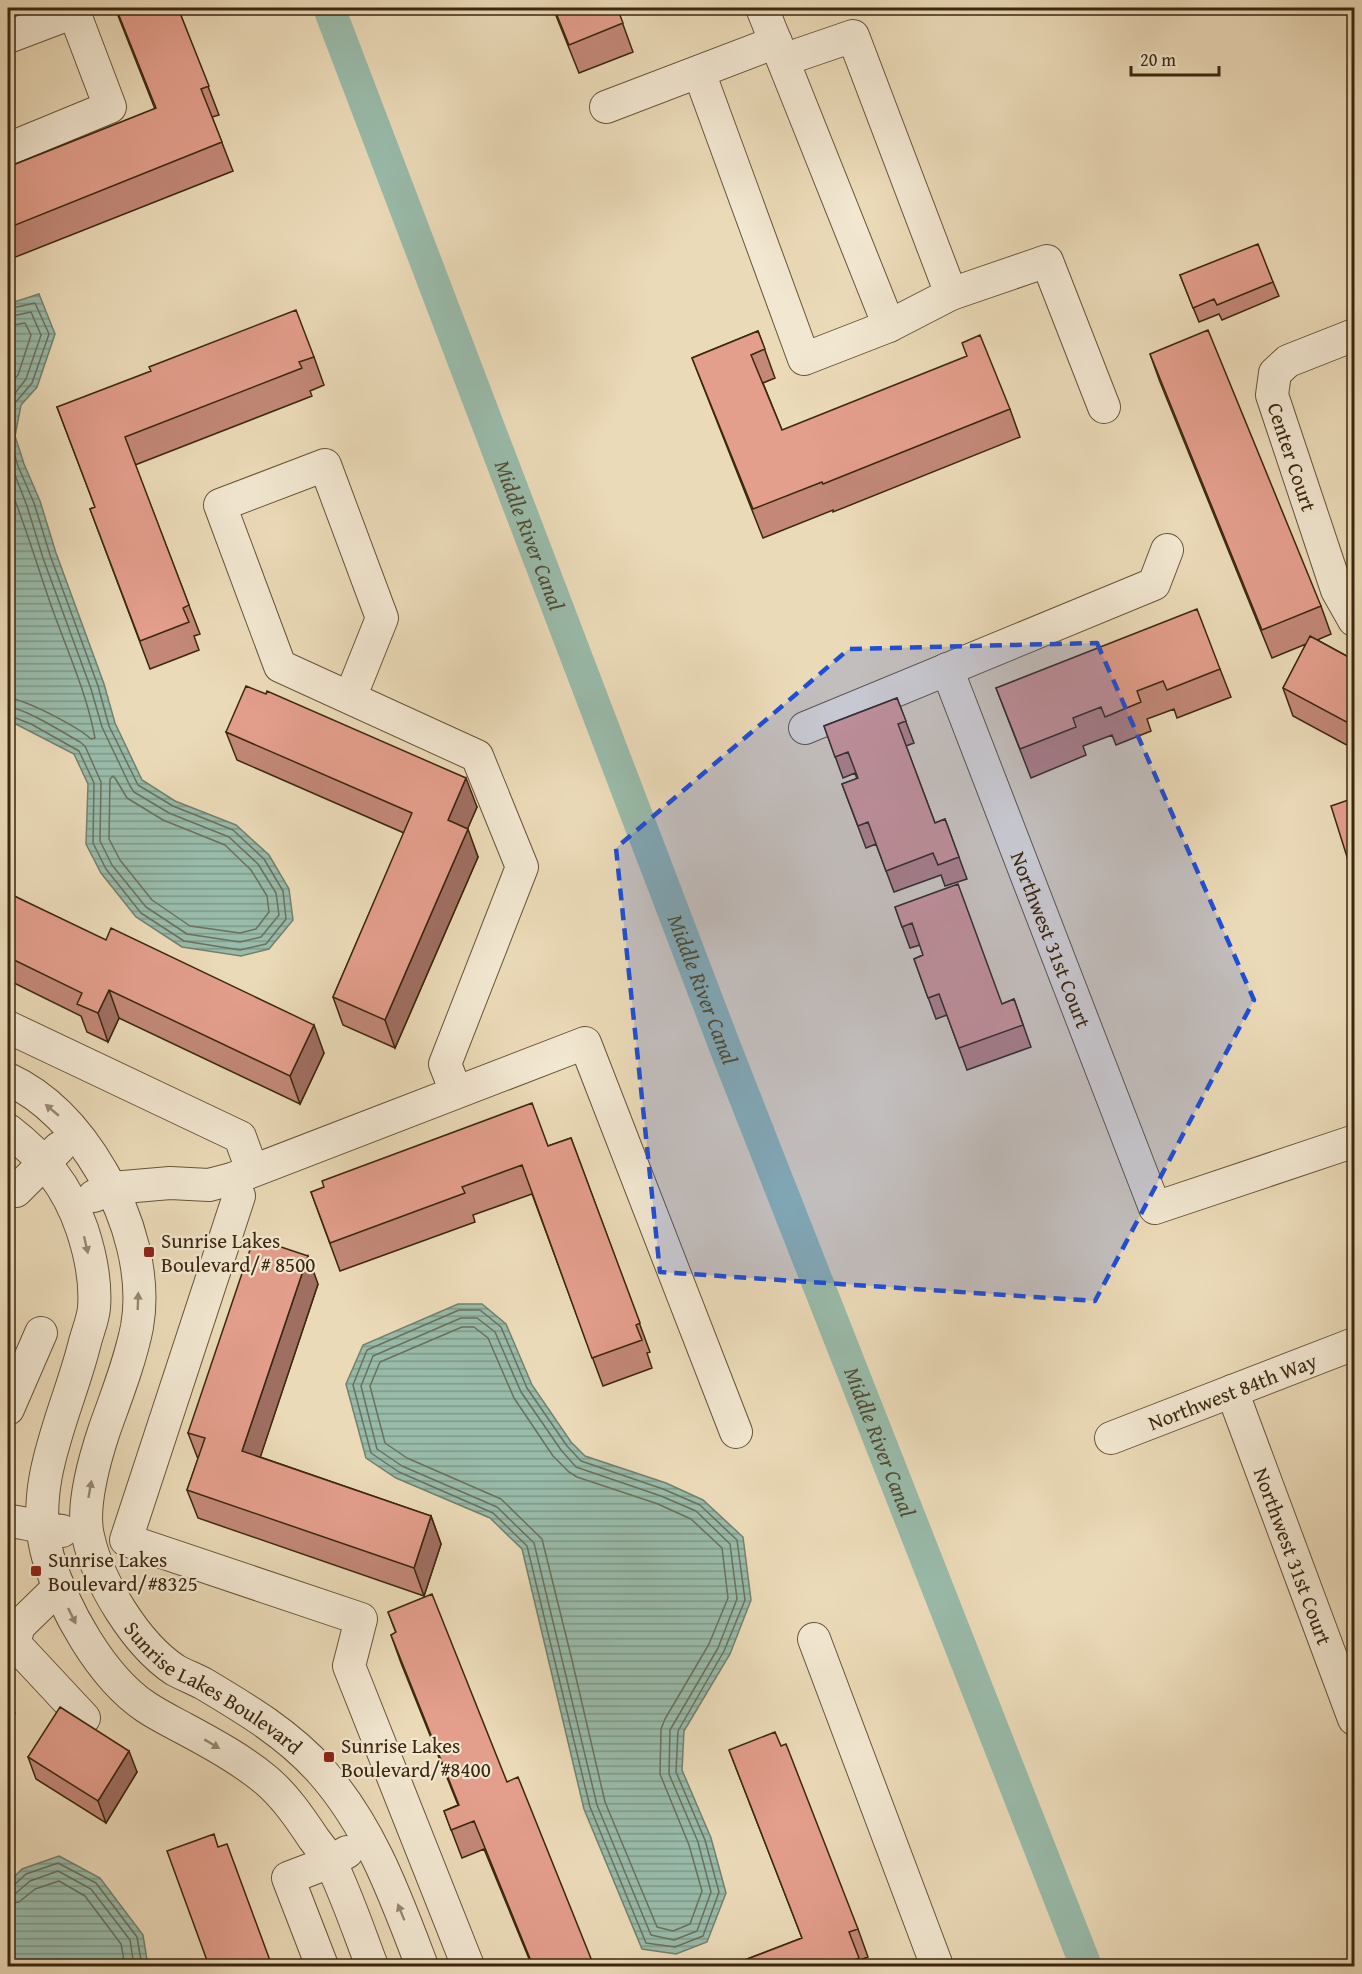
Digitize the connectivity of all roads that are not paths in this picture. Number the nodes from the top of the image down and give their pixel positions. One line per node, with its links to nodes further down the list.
1 (762, 8): 3 (street)
2 (8, 37): 6 (street)
3 (779, 51): 4 (street); 7 (street); 8 (street)
4 (699, 72): 5 (street); 8 (street)
5 (606, 107)
6 (8, 149)
7 (951, 294): 8 (street); 10 (street)
8 (889, 326)
9 (1354, 335): 12 (street, Center Court)
10 (1104, 407)
11 (1167, 550): 13 (street)
12 (1354, 620)
13 (948, 669): 15 (street); 21 (street, Northwest 31st Court)
14 (350, 698): 14 (street); 18 (street)
15 (805, 728)
16 (8, 1027): 23 (street)
17 (8, 1079): 20 (street, Sunrise Lakes Boulevard, one-way to 17)
18 (456, 1092): 23 (street); 31 (street)
19 (8, 1130): 22 (street)
20 (75, 1132): 22 (street); 24 (street, Sunrise Lakes Boulevard)
21 (1354, 1142)
22 (44, 1163): 25 (street); 26 (street)
23 (242, 1174): 24 (street); 36 (street)
24 (112, 1188): 26 (street); 35 (street, Sunrise Lakes Boulevard, one-way to 24)
25 (10, 1192)
26 (74, 1205): 34 (street, one-way to 34)
27 (41, 1333): 30 (street)
28 (1354, 1344): 29 (street, Northwest 84th Way)
29 (1232, 1391): 32 (street, Northwest 84th Way); 40 (street, Northwest 31st Court)
30 (8, 1409)
31 (736, 1432)
32 (1112, 1437)
33 (8, 1521): 34 (street)
34 (44, 1529): 35 (street); 37 (street)
35 (87, 1534): 36 (street); 41 (street, Sunrise Lakes Boulevard)
36 (126, 1540): 46 (street)
37 (59, 1587): 39 (street); 42 (street, one-way to 42)
38 (814, 1639): 47 (street)
39 (84, 1718)
40 (1354, 1719)
41 (369, 1840): 42 (street); 45 (street, Sunrise Lakes Boulevard, one-way to 41)
42 (330, 1862): 43 (street); 44 (street)
43 (321, 1966)
44 (372, 1966)
45 (422, 1966)
46 (468, 1966)
47 (937, 1966)

